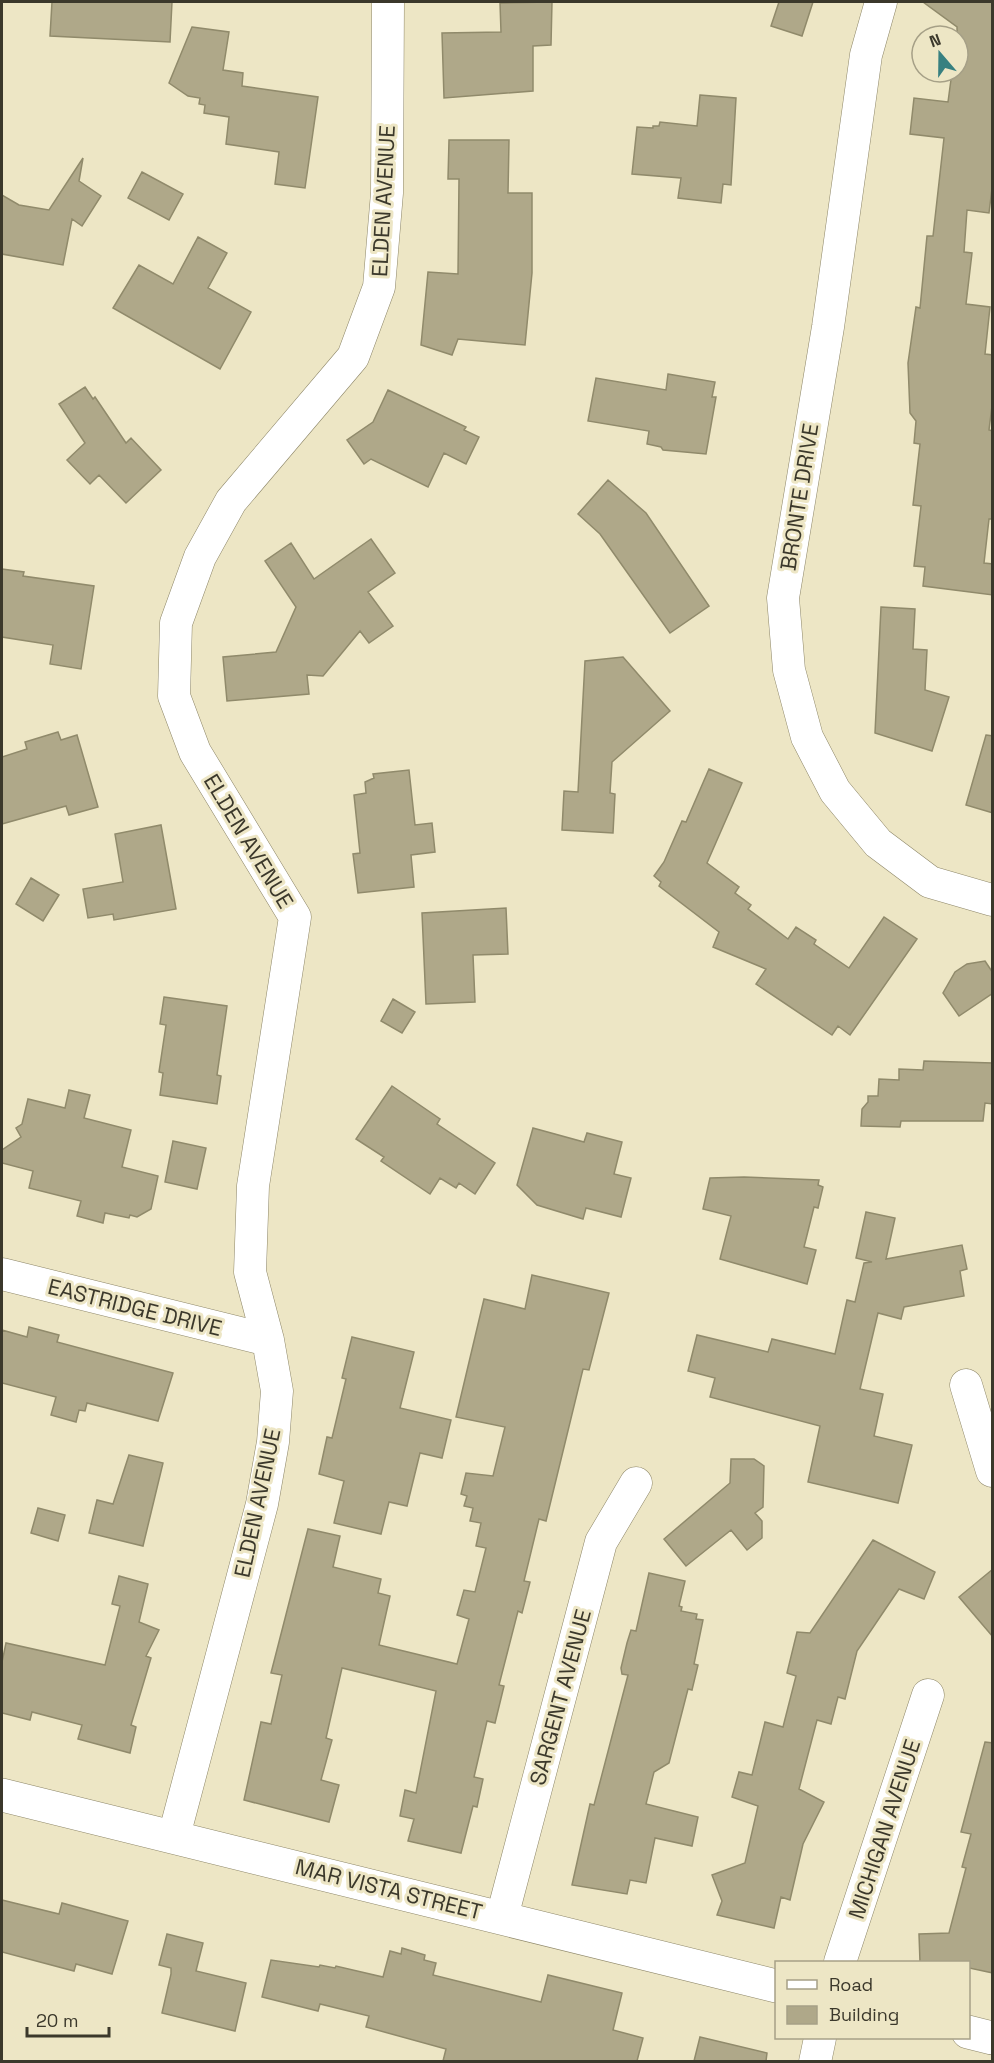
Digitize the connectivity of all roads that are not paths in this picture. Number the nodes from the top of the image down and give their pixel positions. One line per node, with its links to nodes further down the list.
1 (388, 2): 5 (street, ELDEN AVENUE)
2 (881, 2): 3 (street, BRONTE DRIVE)
3 (993, 900)
4 (2, 1274): 5 (street, EASTRIDGE DRIVE)
5 (268, 1340): 11 (street, ELDEN AVENUE)
6 (966, 1385): 7 (street)
7 (993, 1471)
8 (636, 1483): 12 (street, SARGENT AVENUE)
9 (928, 1695): 13 (street, MICHIGAN AVENUE)
10 (2, 1794): 11 (street, MAR VISTA STREET)
11 (174, 1836): 12 (street, MAR VISTA STREET)
12 (502, 1917): 14 (street, MAR VISTA STREET)
13 (840, 1961)
14 (775, 1985)
15 (970, 2032): 16 (street)
16 (993, 2038)
17 (820, 2039): 18 (street)
18 (815, 2061)

